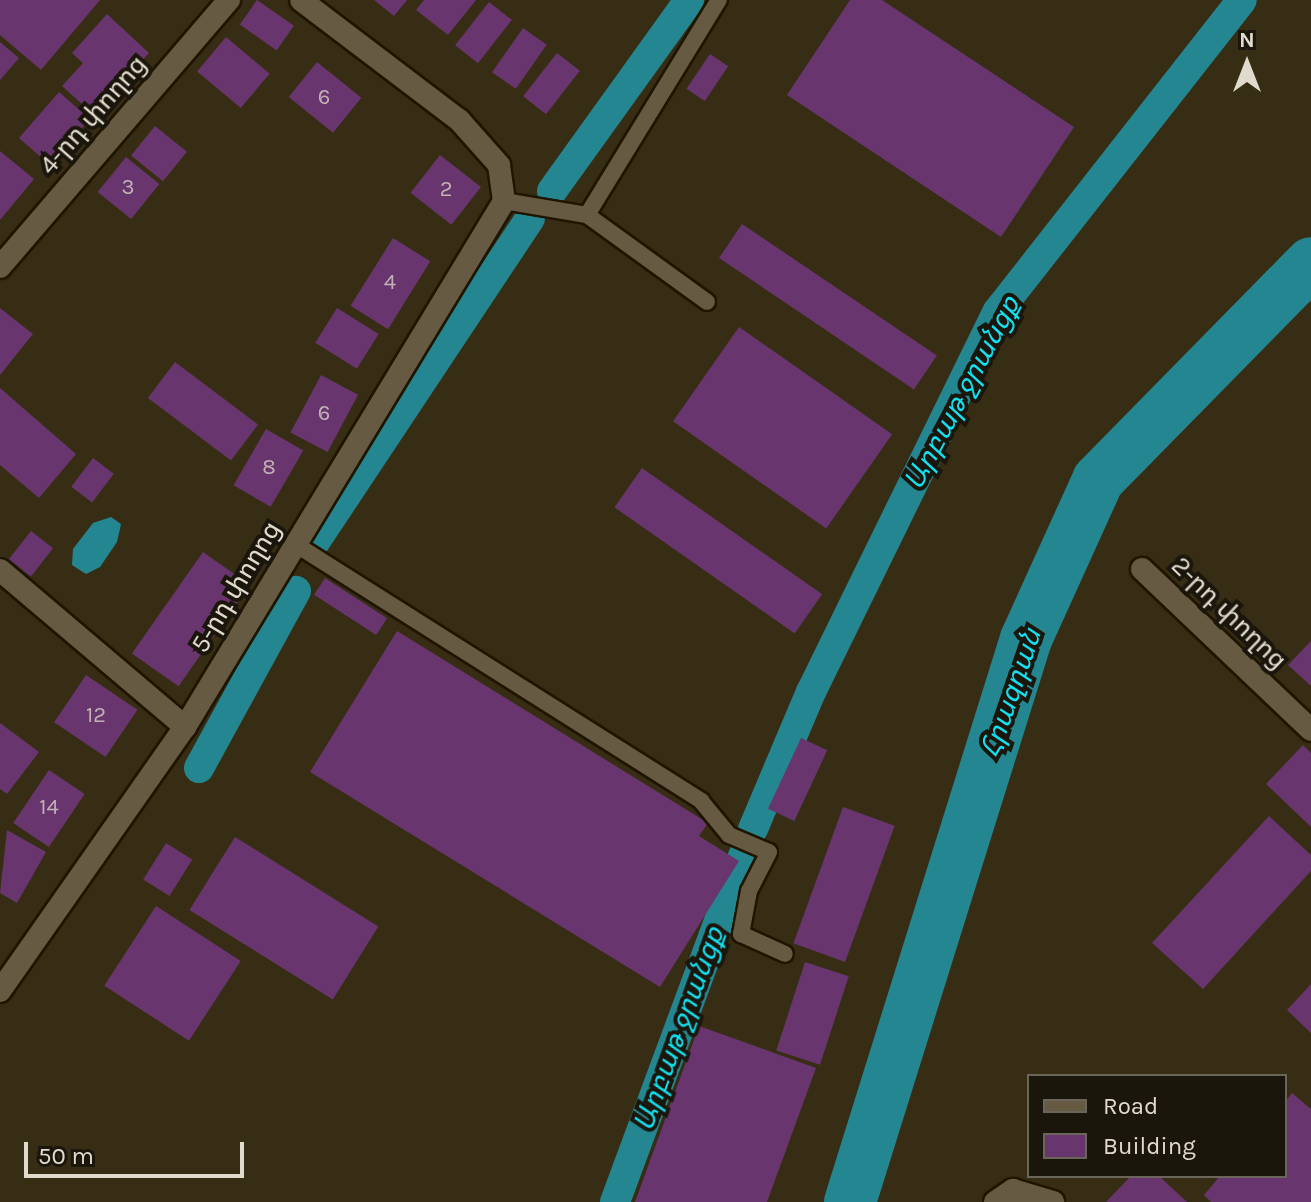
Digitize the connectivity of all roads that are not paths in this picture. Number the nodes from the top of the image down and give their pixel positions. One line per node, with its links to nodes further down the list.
1 (229, 0): 6 (street, 4-րդ փողոց)
2 (301, 0): 4 (street)
3 (719, 0): 5 (lane)
4 (504, 201): 5 (lane); 8 (street, 5-րդ փողոց)
5 (587, 215): 7 (lane)
6 (0, 267)
7 (707, 302)
8 (295, 544): 11 (street, 5-րդ փողոց); 13 (lane)
9 (1142, 569): 12 (street, 2-րդ փողոց)
10 (0, 570): 11 (street)
11 (185, 727): 14 (street, 5-րդ փողոց)
12 (1311, 730)
13 (785, 954)
14 (0, 991)
15 (995, 1202): 16 (street)
16 (1053, 1202)

